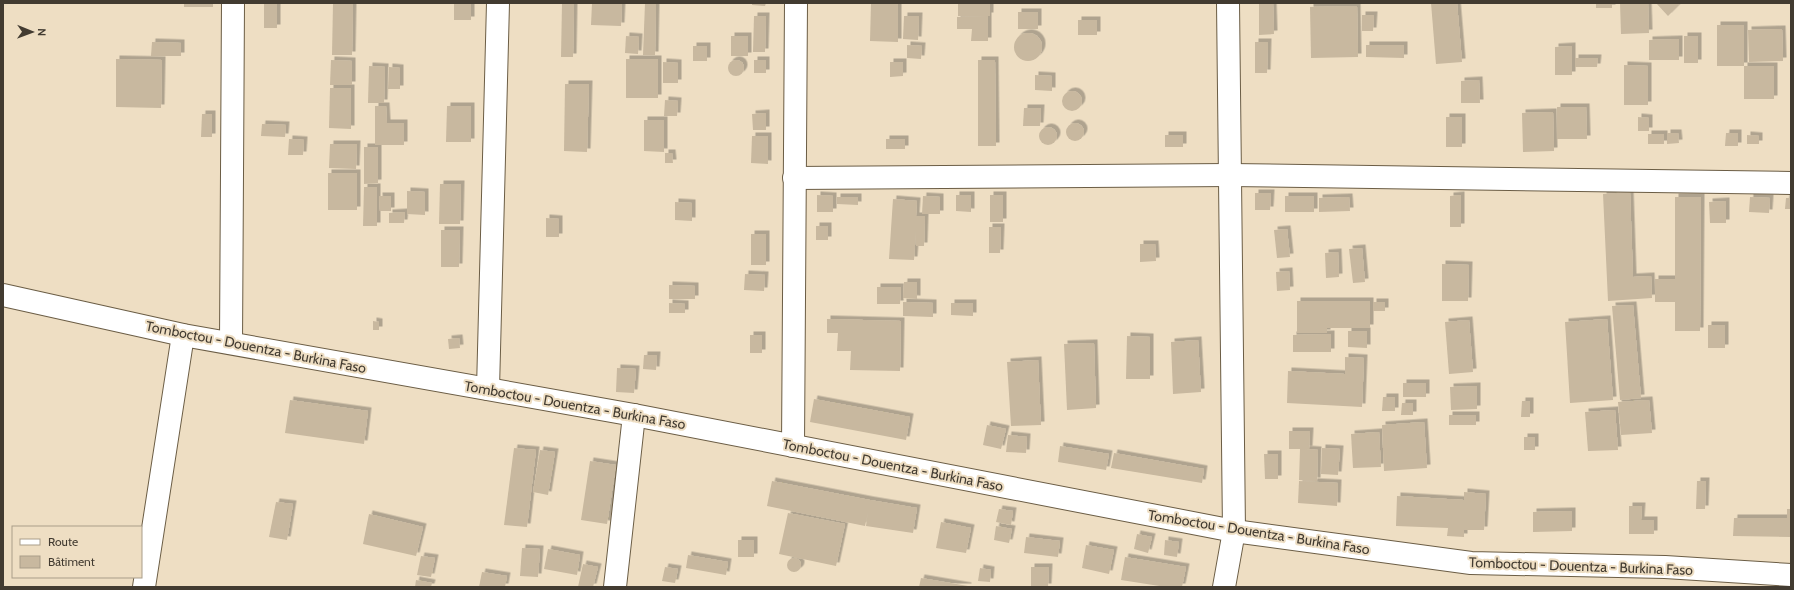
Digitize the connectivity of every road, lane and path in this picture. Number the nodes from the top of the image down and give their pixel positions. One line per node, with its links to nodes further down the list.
1 (233, 3): 10 (street)
2 (498, 3): 11 (street)
3 (796, 3): 6 (street)
4 (1228, 3): 5 (street)
5 (1230, 175): 6 (street); 7 (street); 14 (street)
6 (794, 178): 13 (street)
7 (1791, 183)
8 (3, 295): 9 (street, Tomboctou - Douentza - Burkina Faso)
9 (183, 335): 10 (street, Tomboctou - Douentza - Burkina Faso); 16 (street)
10 (232, 343): 11 (street, Tomboctou - Douentza - Burkina Faso)
11 (488, 389): 12 (street, Tomboctou - Douentza - Burkina Faso)
12 (634, 415): 13 (street, Tomboctou - Douentza - Burkina Faso); 17 (street)
13 (792, 446): 14 (street, Tomboctou - Douentza - Burkina Faso)
14 (1234, 531): 15 (street, Tomboctou - Douentza - Burkina Faso); 18 (street)
15 (1791, 575)
16 (144, 587)
17 (615, 587)
18 (1224, 587)

